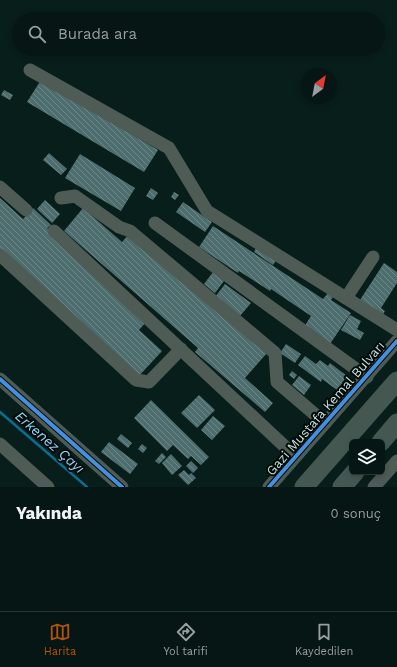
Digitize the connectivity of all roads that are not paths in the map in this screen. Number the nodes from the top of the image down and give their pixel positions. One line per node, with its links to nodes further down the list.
1 (30, 70): 9 (street)
2 (0, 187): 4 (street)
3 (61, 198): 16 (street)
4 (26, 210)
5 (155, 223): 13 (street)
6 (54, 231): 12 (street)
7 (0, 255): 12 (street)
8 (373, 257): 9 (street)
9 (346, 298): 10 (street)
10 (397, 330)
11 (397, 341): 13 (street, Gazi Mustafa Kemal Bulvarı)
12 (181, 349): 20 (street)
13 (367, 377): 16 (street, Gazi Mustafa Kemal Bulvarı)
14 (0, 379): 24 (street)
15 (397, 381): 26 (highway)
16 (324, 423): 20 (street, Gazi Mustafa Kemal Bulvarı)
17 (397, 423): 18 (highway)
18 (383, 439)
19 (0, 444): 23 (street)
20 (295, 456): 25 (street, Gazi Mustafa Kemal Bulvarı)
21 (397, 461): 28 (street)
22 (352, 475): 27 (highway)
23 (48, 487)
24 (122, 487)
25 (269, 487)
26 (304, 487)
27 (342, 487)
28 (374, 487)

